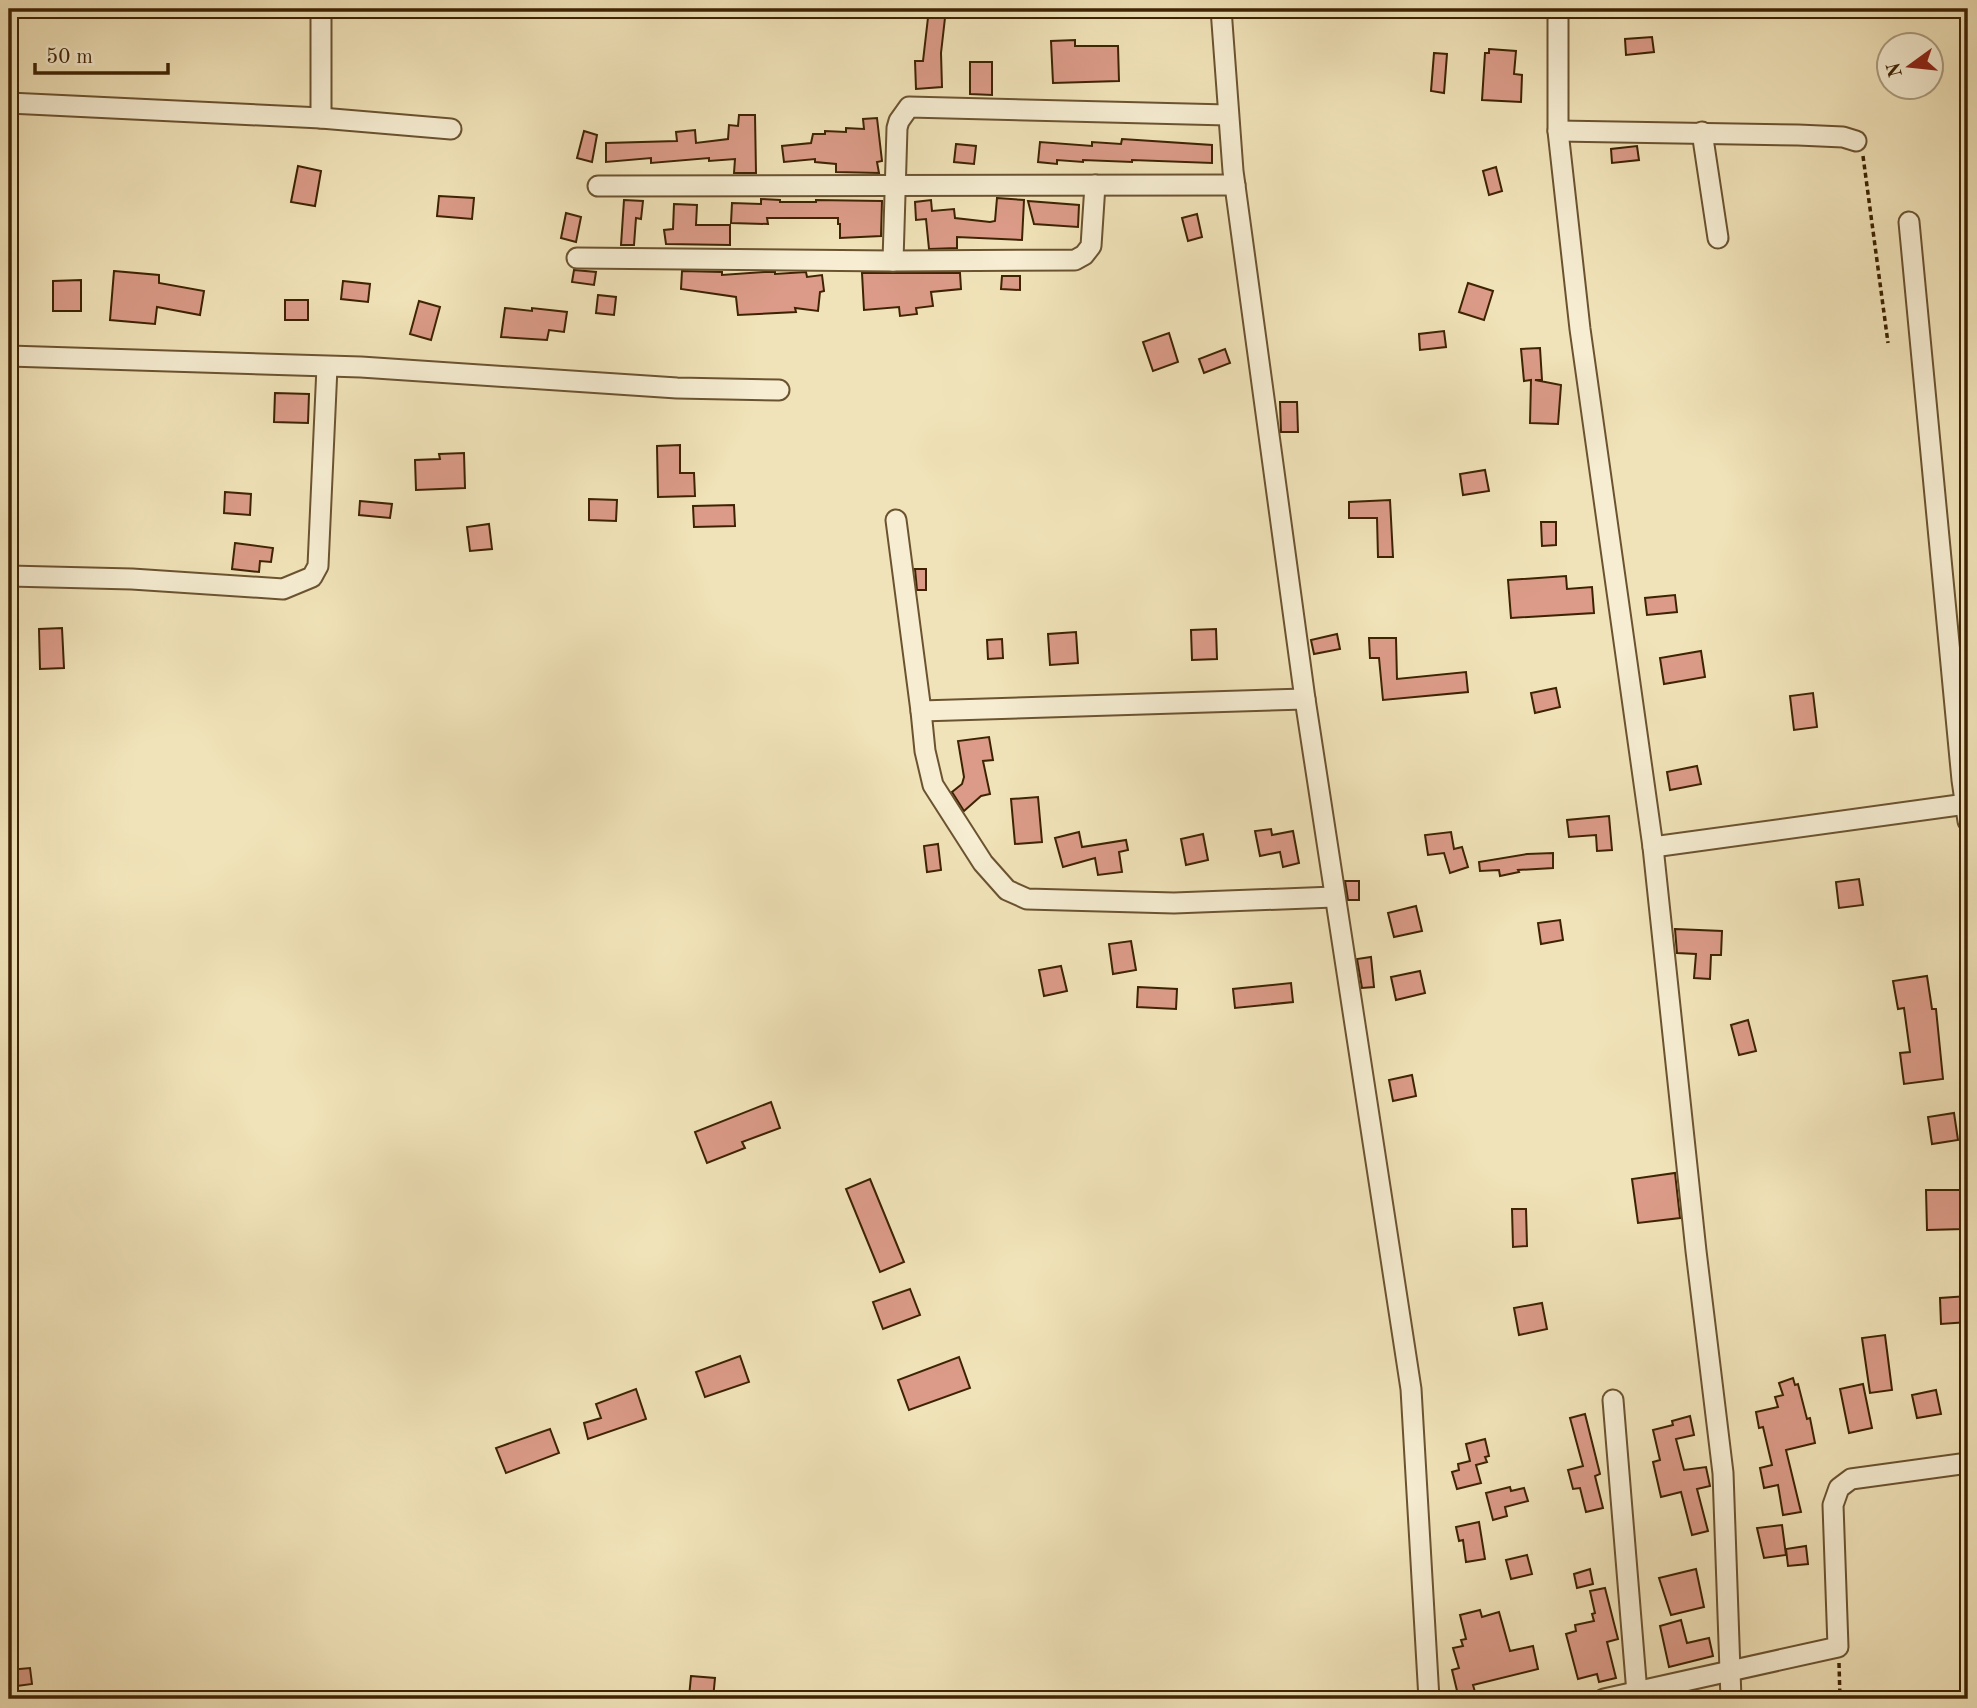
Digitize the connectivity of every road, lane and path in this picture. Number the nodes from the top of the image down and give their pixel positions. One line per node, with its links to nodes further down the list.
1 (321, 9): 6 (street)
2 (1221, 9): 5 (street)
3 (1558, 9): 8 (street)
4 (9, 103): 6 (street)
5 (1228, 115): 11 (street); 14 (street)
6 (321, 118): 7 (street)
7 (452, 129)
8 (1558, 131): 9 (street); 28 (street)
9 (1702, 132): 10 (street); 16 (street)
10 (1856, 142): 19 (path)
11 (895, 185): 12 (street); 13 (street); 18 (street)
12 (1095, 185): 14 (street); 18 (street)
13 (598, 186)
14 (1235, 186): 25 (street)
15 (1909, 222): 27 (street)
16 (1718, 238)
17 (577, 258): 18 (street)
18 (892, 261)
19 (1888, 343)
20 (9, 356): 21 (street)
21 (327, 367): 22 (street); 24 (street)
22 (779, 390)
23 (896, 520): 26 (street)
24 (9, 576)
25 (1305, 699): 26 (street); 29 (street)
26 (921, 711): 29 (street)
27 (1967, 812): 28 (street)
28 (1653, 847): 33 (street)
29 (1334, 897): 35 (street)
30 (1613, 1400): 34 (street)
31 (1968, 1463): 32 (street)
32 (1838, 1647): 33 (street); 38 (path)
33 (1731, 1672): 34 (street); 37 (street)
34 (1636, 1693): 36 (street)
35 (1429, 1699)
36 (1604, 1699)
37 (1731, 1699)
38 (1840, 1699)

